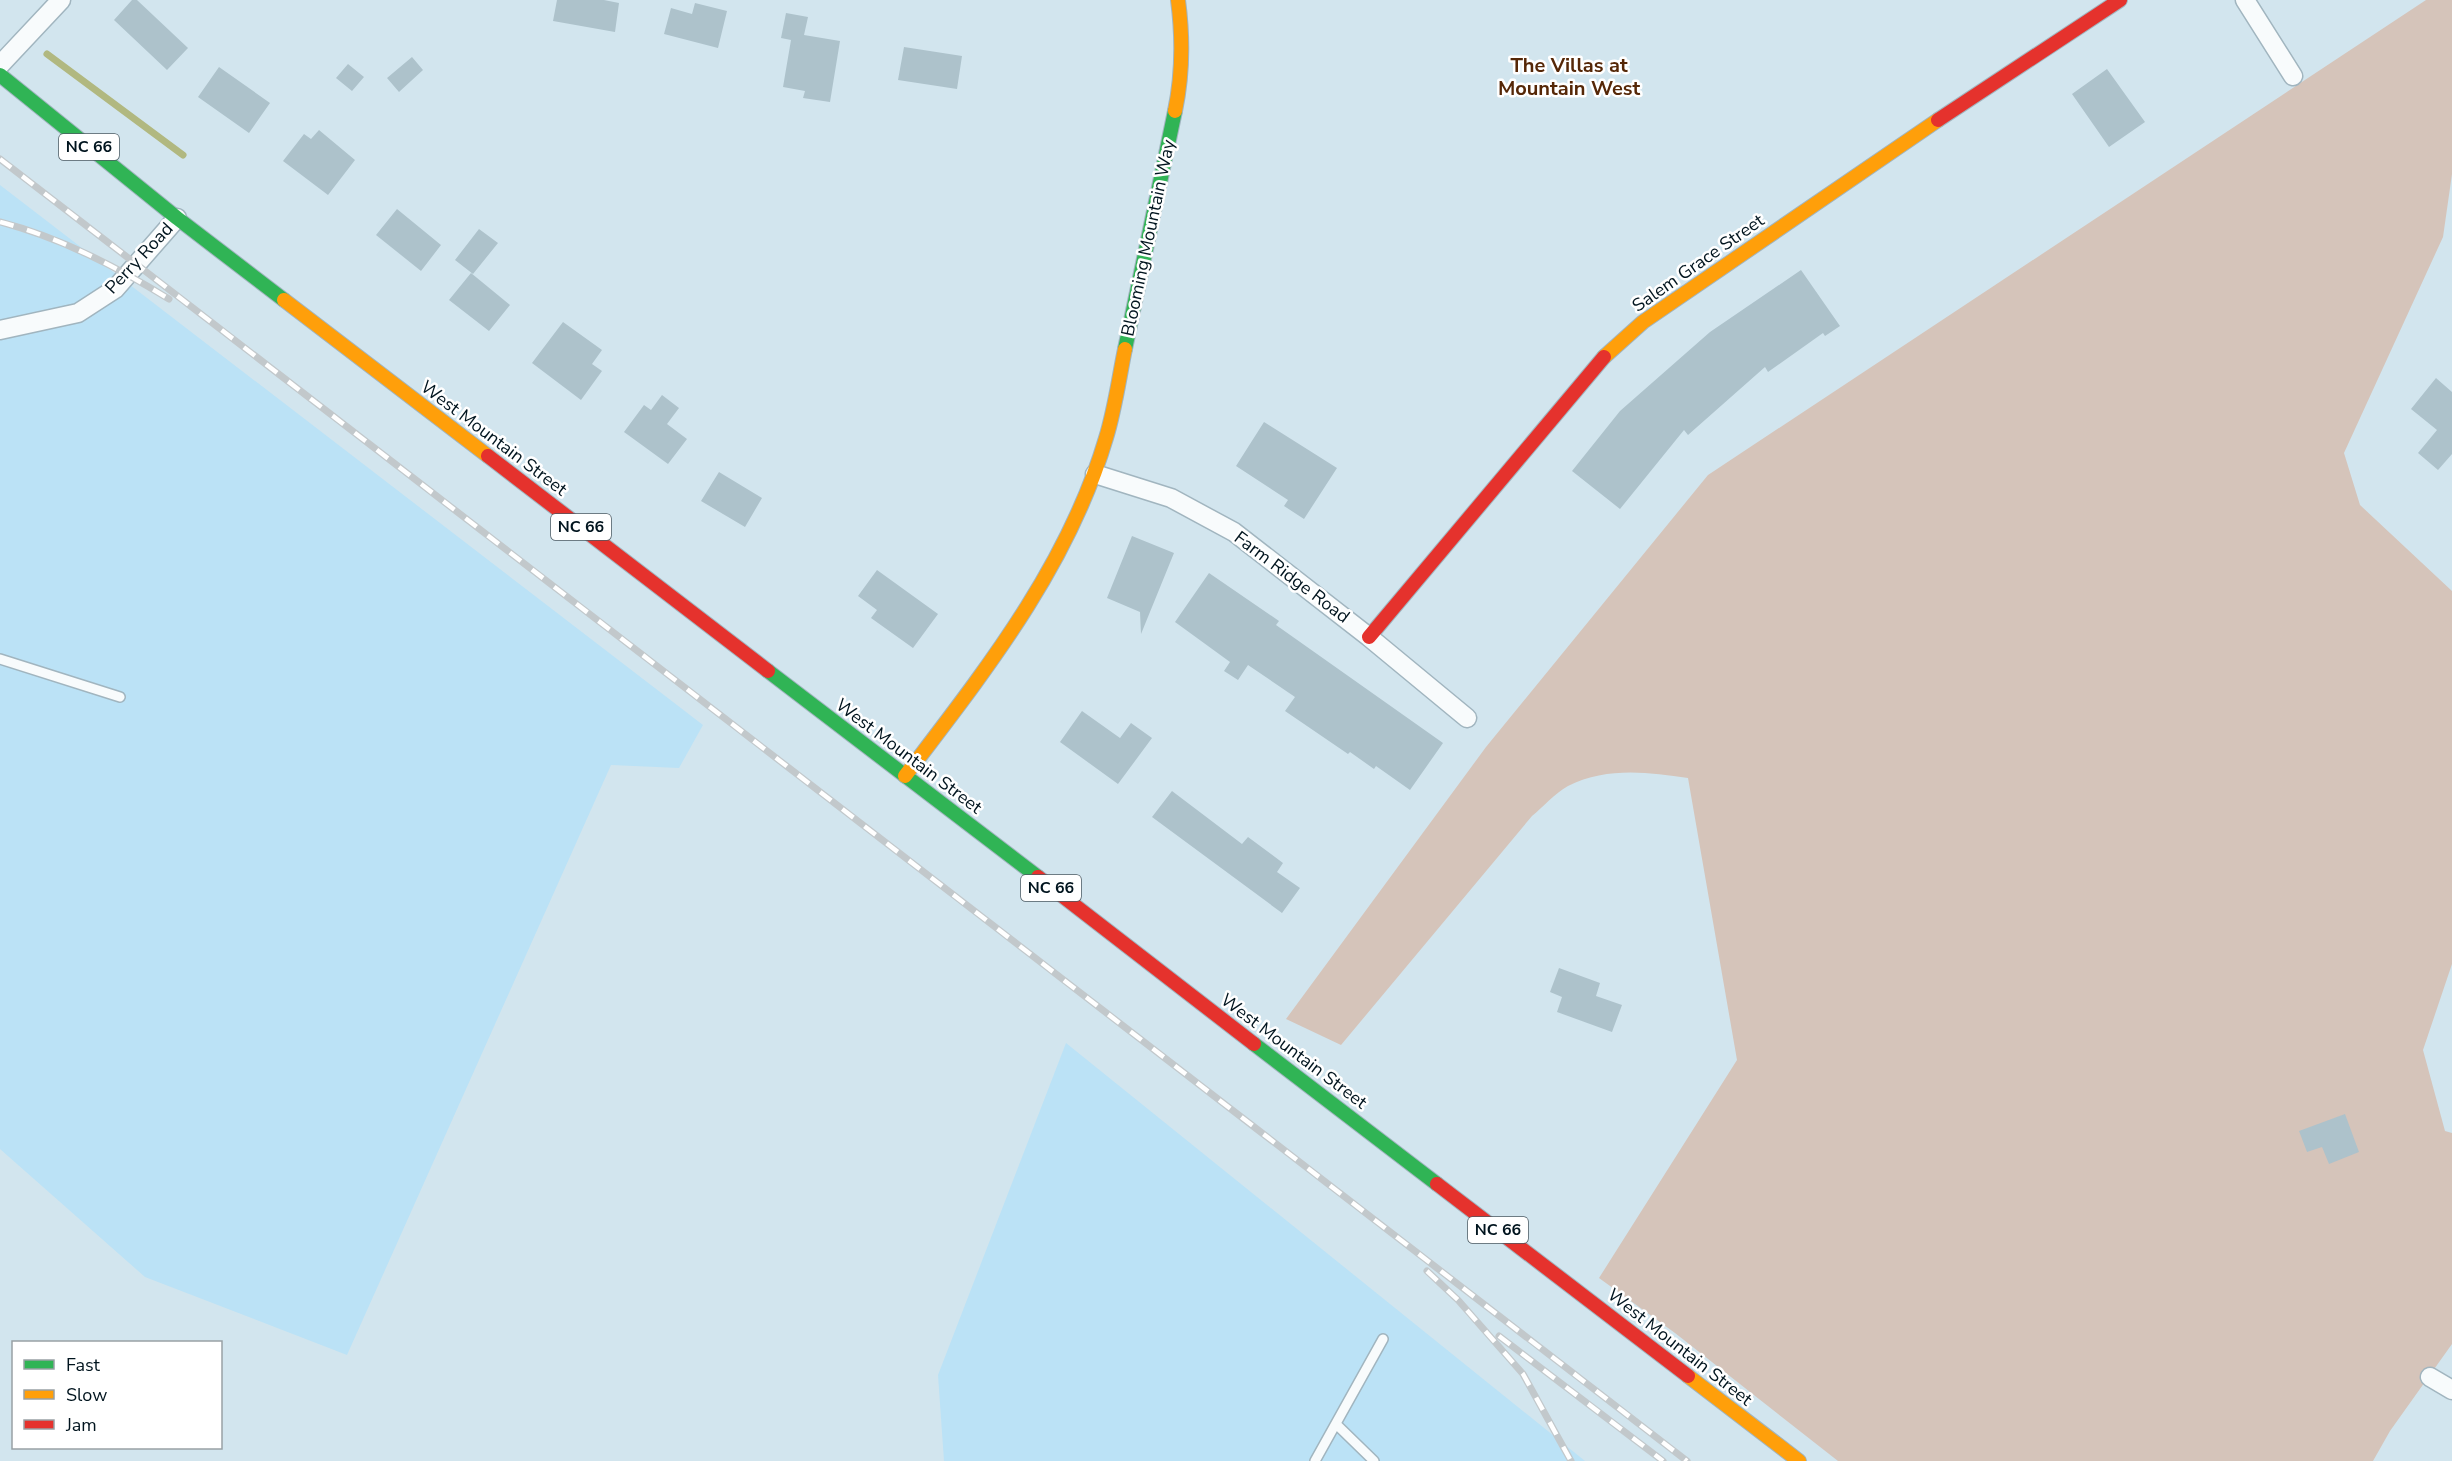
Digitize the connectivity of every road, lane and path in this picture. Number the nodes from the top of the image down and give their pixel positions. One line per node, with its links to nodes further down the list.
1 (61, 0): 5 (street)
2 (1178, 0): 10 (main road, Blooming Mountain Way)
3 (2120, 0): 11 (main road, Salem Grace Street)
4 (2245, 0): 7 (street)
5 (0, 65)
6 (0, 75): 8 (main road, West Mountain Street / NC 66)
7 (2293, 76)
8 (177, 218): 9 (street, Perry Road); 15 (main road, West Mountain Street / NC 66)
9 (0, 330)
10 (1095, 474): 11 (street, Farm Ridge Road); 15 (main road, Blooming Mountain Way)
11 (1369, 637): 14 (street, Farm Ridge Road)
12 (0, 658): 13 (lane)
13 (120, 697)
14 (1467, 718)
15 (905, 776): 22 (main road, West Mountain Street / NC 66)
16 (1383, 1339): 19 (lane)
17 (2430, 1377): 18 (street)
18 (2452, 1390)
19 (1336, 1424): 20 (lane); 21 (lane)
20 (1315, 1461)
21 (1374, 1461)
22 (1798, 1461)

